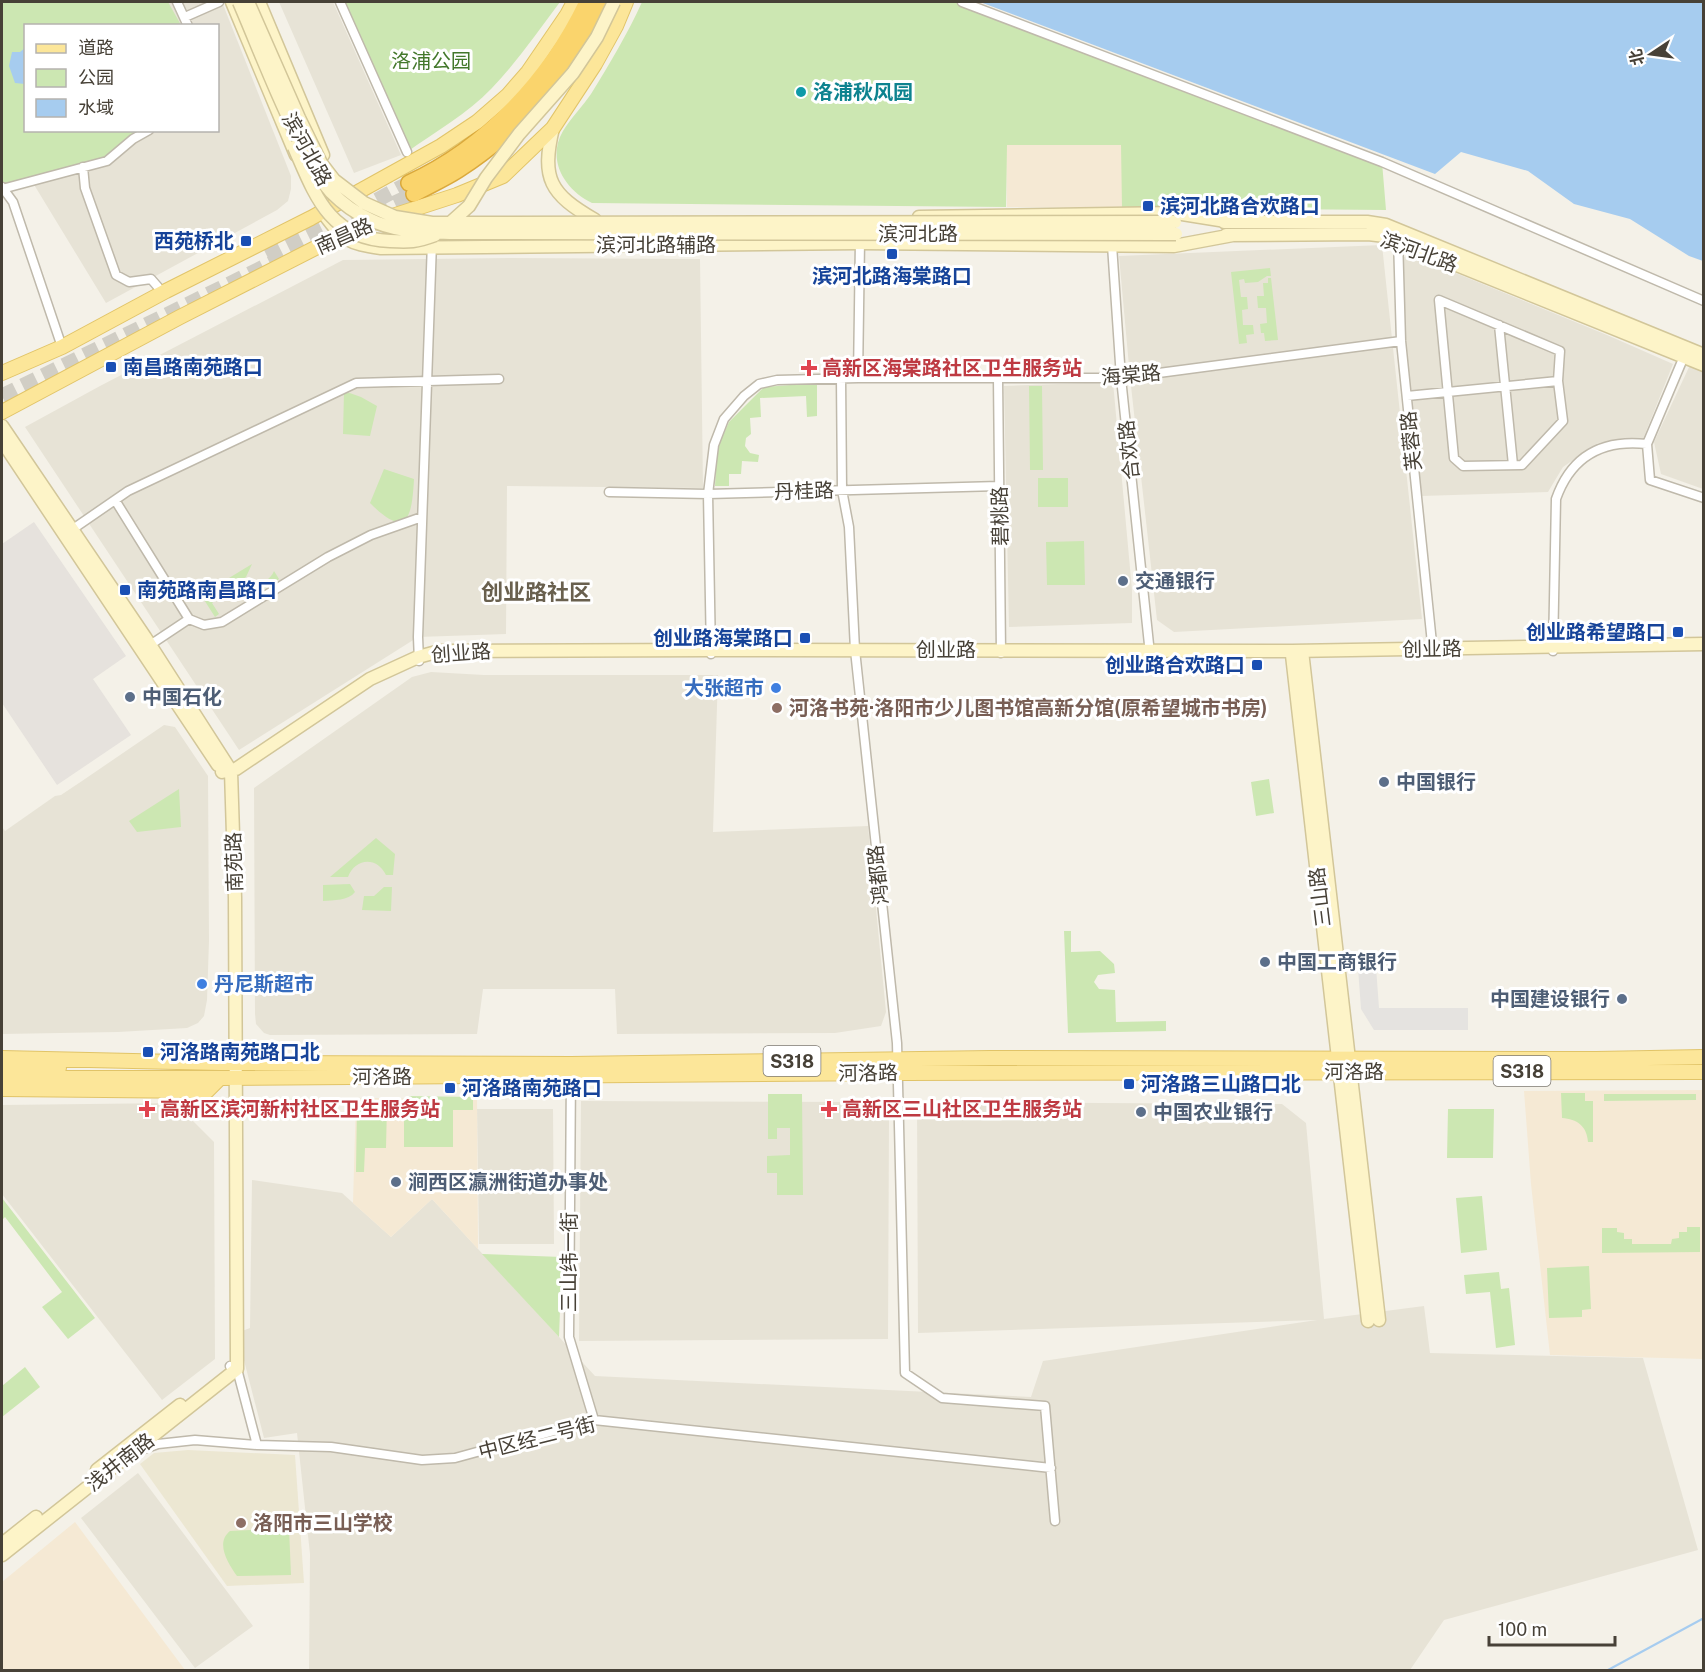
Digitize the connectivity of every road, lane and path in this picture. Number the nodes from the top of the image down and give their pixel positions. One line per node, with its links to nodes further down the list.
1 (177, 2): 13 (street)
2 (219, 2): 13 (street)
3 (235, 2): 10 (main road, bridge); 20 (main road); 24 (main road, 滨河北路, bridge)
4 (248, 2): 24 (main road, 滨河北路, bridge)
5 (259, 2): 19 (main road, 滨河北路辅路)
6 (340, 2): 16 (street)
7 (574, 2): 19 (main road, 南昌路)
8 (587, 2): 9 (highway)
9 (601, 2)
10 (614, 2)
11 (626, 2): 14 (main road, 南昌路)
12 (962, 2): 33 (street)
13 (187, 21)
14 (553, 128): 22 (main road, 南昌路); 23 (main road)
15 (145, 132): 17 (street)
16 (406, 152)
17 (83, 167): 18 (street); 32 (street)
18 (2, 188): 36 (street)
19 (347, 198): 20 (main road, 南昌路); 22 (main road, 滨河北路辅路)
20 (322, 211): 28 (main road); 36 (main road, 南昌路)
21 (861, 218): 23 (main road, 滨河北路辅路); 26 (main road, 滨河北路辅路); 29 (street)
22 (380, 220): 25 (main road, 滨河北路辅路); 28 (main road, 南昌路)
23 (595, 220): 25 (main road, 滨河北路辅路)
24 (1175, 228): 26 (main road, 滨河北路)
25 (432, 229): 31 (street)
26 (1232, 229): 27 (main road, 滨河北路); 30 (main road, 滨河北路辅路)
27 (1398, 235): 35 (street, 芙蓉路); 37 (main road, 滨河北路)
28 (342, 236): 31 (main road, 滨河北路辅路); 51 (main road, 南昌路)
29 (860, 243): 30 (main road, 滨河北路辅路); 31 (main road, 滨河北路辅路); 42 (street)
30 (1112, 245): 44 (street, 合欢路)
31 (431, 247): 46 (street)
32 (158, 287)
33 (1704, 301)
34 (1499, 325): 47 (street); 48 (street); 49 (street)
35 (1401, 341): 44 (street, 海棠路); 50 (street, 芙蓉路)
36 (62, 347): 40 (main road, 南昌路)
37 (1686, 353): 38 (main road, 滨河北路); 39 (main road, 滨河北路); 54 (street)
38 (1704, 355)
39 (1704, 365)
40 (2, 373)
41 (841, 378): 42 (street, 海棠路); 57 (street, 鸿都路); 59 (street, 海棠路)
42 (858, 378): 43 (street, 海棠路)
43 (998, 378): 44 (street, 海棠路); 56 (street, 碧桃路)
44 (1121, 378): 73 (street, 合欢路)
45 (499, 379): 46 (street)
46 (426, 381): 61 (street); 62 (street)
47 (1557, 381): 48 (street); 55 (street)
48 (1504, 386): 49 (street); 55 (street)
49 (1449, 392): 50 (street); 55 (street)
50 (1407, 396): 69 (street, 芙蓉路)
51 (2, 412)
52 (2, 426): 63 (main road)
53 (2, 441): 76 (main road)
54 (1647, 444): 60 (street); 67 (street)
55 (1513, 465)
56 (999, 486): 57 (street, 丹桂路); 72 (street, 碧桃路)
57 (842, 490): 59 (street, 丹桂路); 71 (street, 鸿都路)
58 (609, 492): 59 (street, 丹桂路)
59 (708, 494): 70 (street, 海棠路)
60 (1704, 498)
61 (115, 500): 63 (street); 64 (street)
62 (422, 517): 64 (street); 75 (street)
63 (71, 530): 66 (main road)
64 (189, 619): 66 (street)
65 (1704, 644): 67 (main road, 创业路)
66 (150, 645): 76 (main road)
67 (1553, 649): 68 (main road, 创业路); 69 (main road, 创业路)
68 (1704, 649)
69 (1432, 651): 74 (main road, 创业路)
70 (711, 652): 71 (main road, 创业路); 75 (main road, 创业路)
71 (855, 652): 72 (main road, 创业路); 82 (street, 鸿都路)
72 (1001, 652): 73 (main road, 创业路)
73 (1150, 652): 74 (main road, 创业路)
74 (1297, 653): 81 (main road, 三山路)
75 (418, 659): 76 (main road, 创业路)
76 (227, 774): 80 (main road, 南苑路)
77 (1704, 1057): 81 (main road, 河洛路 / S318)
78 (2, 1058): 79 (main road, 河洛路)
79 (166, 1061): 80 (main road, 河洛路 / S318); 87 (main road, 河洛路 / S318)
80 (232, 1063): 84 (main road, 河洛路 / S318); 88 (main road, 南苑路)
81 (1345, 1065): 82 (main road, 河洛路 / S318); 85 (main road, 河洛路 / S318); 90 (main road, 三山路)
82 (898, 1066): 84 (main road, 河洛路 / S318); 95 (street, 鸿都路)
83 (2, 1068): 87 (main road)
84 (571, 1070): 88 (main road, 河洛路 / S318); 92 (street, 三山纬一街)
85 (1704, 1072)
86 (2, 1078): 87 (main road)
87 (105, 1078): 88 (main road, 河洛路 / S318); 89 (main road, 河洛路)
88 (228, 1078): 91 (main road, 南苑路)
89 (2, 1089)
90 (1373, 1321)
91 (234, 1369): 93 (street); 94 (main road, 浅井南路); 97 (main road, 浅井南路)
92 (594, 1420): 93 (street, 中区经二号街); 95 (street, 中区经二号街)
93 (255, 1445): 94 (street, 中区经二号街)
94 (132, 1454): 98 (main road, 浅井南路)
95 (1051, 1468): 96 (street)
96 (1055, 1521)
97 (2, 1544)
98 (2, 1555)

